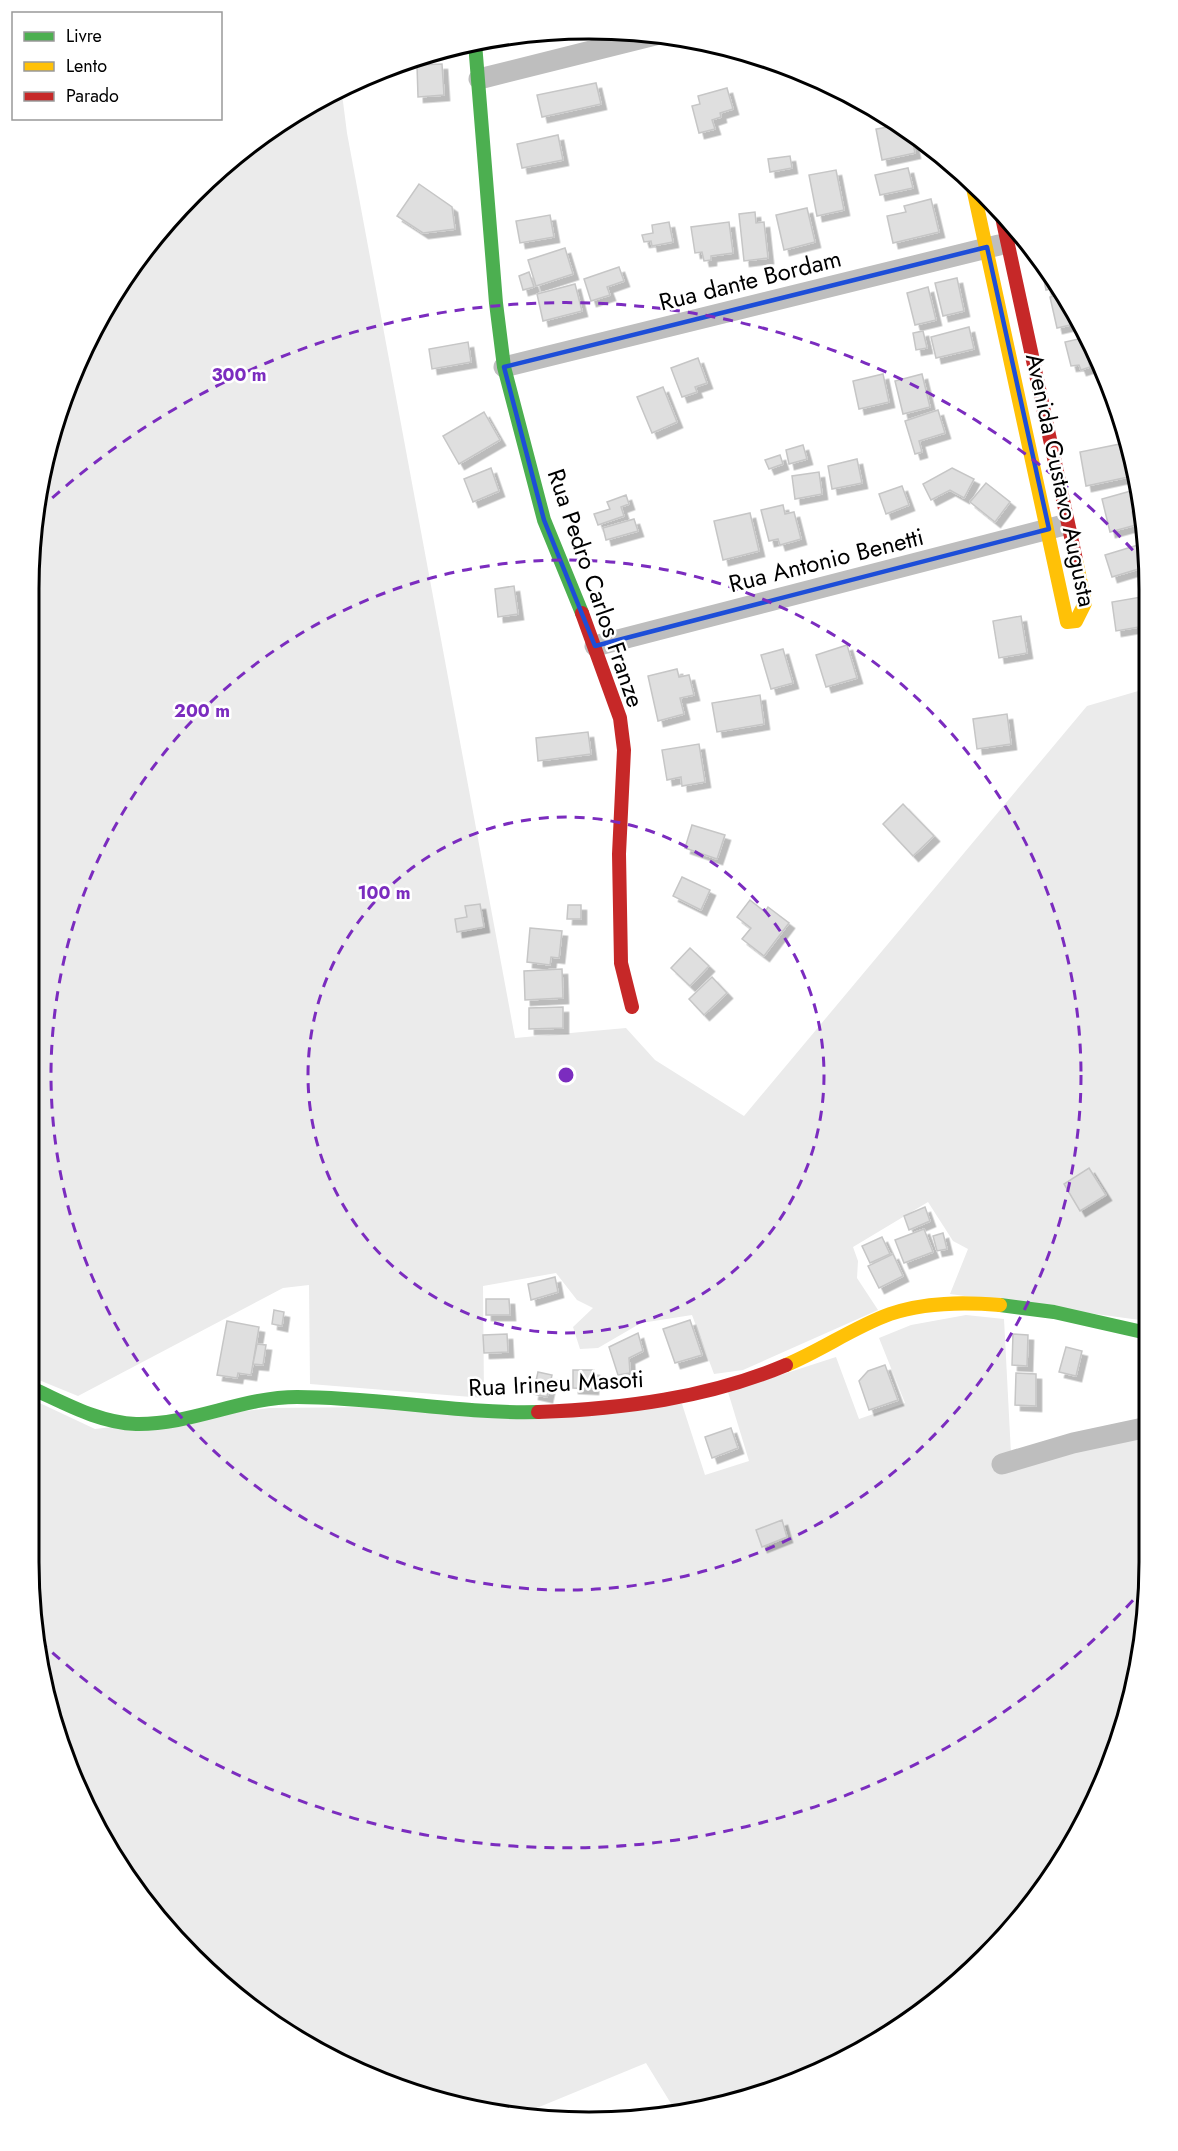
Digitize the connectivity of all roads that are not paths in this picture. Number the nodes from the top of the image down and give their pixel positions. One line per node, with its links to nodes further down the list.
1 (632, 41): 3 (street)
2 (476, 51): 3 (street, Rua Pedro Carlos Franze)
3 (479, 79): 8 (street, Rua Pedro Carlos Franze)
4 (975, 197): 7 (street, Avenida Gustavo Augusta)
5 (1005, 228): 6 (street, Avenida Gustavo Augusta)
6 (1009, 243): 7 (street, Rua dante Bordam); 9 (street, Avenida Gustavo Augusta)
7 (987, 248): 8 (street, Rua dante Bordam); 10 (street, Avenida Gustavo Augusta)
8 (504, 367): 11 (street, Rua Pedro Carlos Franze)
9 (1070, 524): 10 (street, Rua Antonio Benetti); 10 (street, Avenida Gustavo Augusta)
10 (1049, 529): 11 (street, Rua Antonio Benetti)
11 (595, 646): 12 (street, Rua Pedro Carlos Franze)
12 (632, 1007)
13 (1139, 1331): 14 (street, Rua Irineu Masoti)
14 (39, 1391)
15 (1139, 1429): 16 (street)
16 (1002, 1464)

